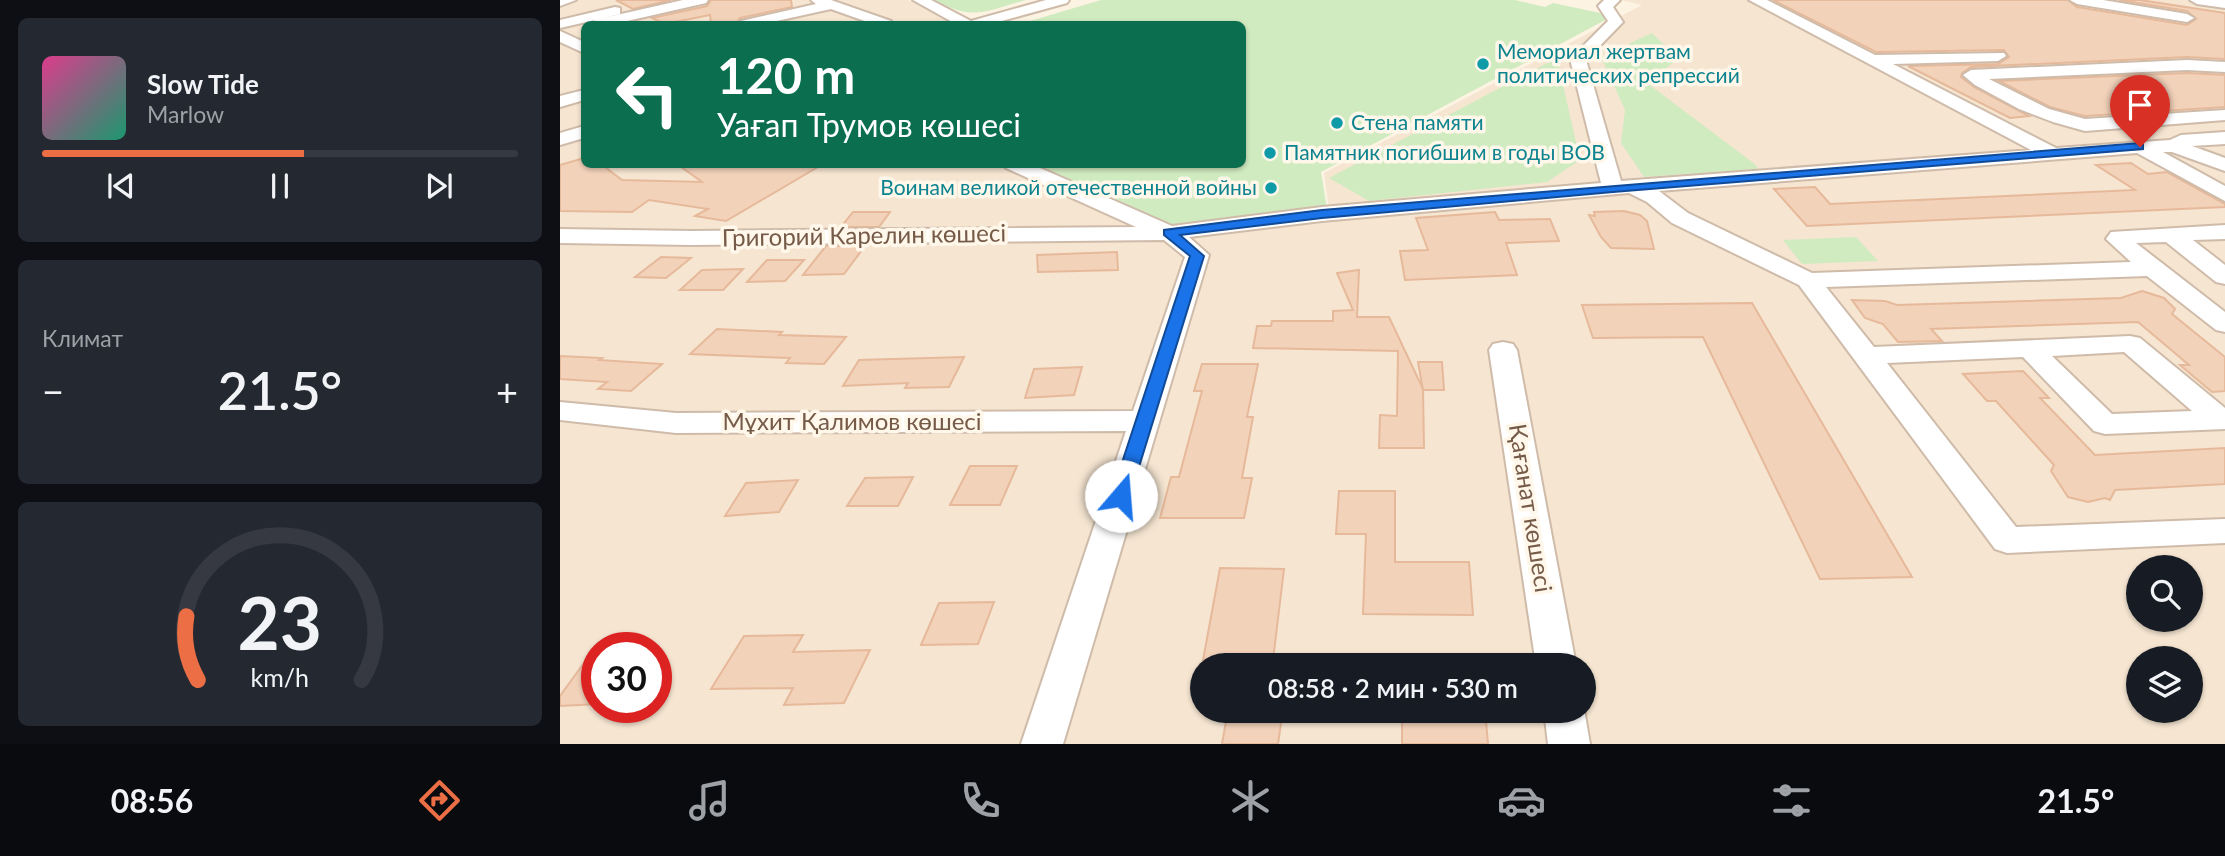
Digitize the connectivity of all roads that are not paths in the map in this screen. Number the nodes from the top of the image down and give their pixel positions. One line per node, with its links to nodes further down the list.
1 (569, 0): 11 (street)
2 (666, 0): 16 (street)
3 (701, 0): 17 (street)
4 (920, 0): 20 (street)
5 (1062, 0): 21 (street)
6 (1613, 0): 44 (street)
7 (1756, 0): 29 (street)
8 (2061, 0): 14 (street)
9 (2077, 0): 15 (street)
10 (2197, 0): 13 (street)
11 (560, 2)
12 (825, 3): 18 (street); 19 (street)
13 (2225, 4)
14 (2132, 12)
15 (2187, 18)
16 (591, 21)
17 (610, 21)
18 (758, 21)
19 (877, 21)
20 (960, 21)
21 (987, 21)
22 (581, 22): 23 (street)
23 (560, 24)
24 (560, 36): 25 (street)
25 (581, 46)
26 (2194, 49): 27 (street)
27 (2072, 54)
28 (2013, 56): 29 (street)
29 (1874, 60): 35 (street)
30 (2225, 68): 34 (street)
31 (581, 96): 32 (street)
32 (560, 102)
33 (2225, 115): 34 (street)
34 (2050, 116): 35 (street)
35 (1997, 123): 41 (street)
36 (581, 133): 38 (street)
37 (2225, 138): 40 (street)
38 (560, 139)
39 (2146, 146): 40 (street, Григорий Карелин көшесі); 41 (street, Григорий Карелин көшесі); 45 (street)
40 (2174, 146): 42 (street)
41 (2054, 154): 44 (street, Григорий Карелин көшесі)
42 (2225, 164)
43 (1022, 168): 47 (street)
44 (1623, 188): 47 (street, Григорий Карелин көшесі); 52 (street)
45 (2225, 195)
46 (2225, 232): 48 (street)
47 (1169, 233): 49 (street, Григорий Карелин көшесі); 59 (street)
48 (2171, 234): 50 (street); 51 (street)
49 (560, 236)
50 (2153, 269): 52 (street); 53 (street)
51 (2225, 277)
52 (1808, 280): 56 (street)
53 (2225, 324)
54 (2029, 348): 56 (street); 58 (street); 58 (street)
55 (1503, 350): 61 (street, Қағанат көшесі)
56 (1865, 356): 60 (street)
57 (560, 411): 59 (street, Мұхит Қалимов көшесі)
58 (2223, 419)
59 (1144, 421): 63 (street)
60 (2225, 531)
61 (1554, 653)
62 (1566, 723): 64 (street)
63 (1042, 744)
64 (1569, 744)

